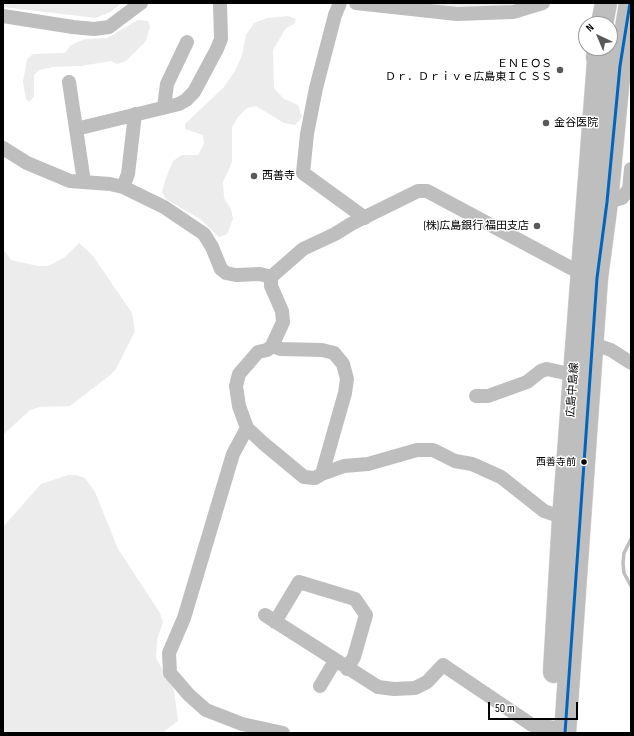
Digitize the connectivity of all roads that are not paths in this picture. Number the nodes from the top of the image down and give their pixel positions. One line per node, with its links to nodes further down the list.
1 (141, 3): 9 (street)
2 (220, 3): 15 (street)
3 (340, 3): 23 (street)
4 (356, 3): 8 (street)
5 (543, 3): 8 (street)
6 (606, 3): 10 (main road)
7 (630, 3): 13 (main road, 広島中島線)
8 (384, 5)
9 (3, 16)
10 (604, 16)
11 (187, 42): 15 (street)
12 (598, 56): 24 (main road, 広島中島線)
13 (626, 57): 22 (main road, 広島中島線)
14 (69, 82): 17 (street)
15 (164, 107): 16 (street)
16 (135, 114): 17 (street); 21 (street)
17 (76, 129): 20 (street)
18 (3, 148): 20 (street)
19 (631, 169): 22 (street)
20 (84, 182): 21 (street)
21 (123, 187): 25 (street)
22 (607, 202): 24 (main road, 広島中島線)
23 (365, 218): 24 (street); 25 (street)
24 (589, 276): 26 (main road, 広島中島線)
25 (271, 277): 27 (street)
26 (584, 341): 28 (street); 29 (main road, 広島中島線); 33 (main road, 広島中島線)
27 (272, 346): 31 (street); 32 (street)
28 (631, 363)
29 (574, 375): 30 (street); 33 (main road, 広島中島線)
30 (476, 396)
31 (247, 428): 32 (street); 38 (street)
32 (322, 474): 33 (street)
33 (571, 520): 37 (main road, 広島中島線)
34 (335, 661): 35 (street); 35 (street); 36 (street)
35 (347, 669): 37 (street)
36 (320, 686)
37 (557, 731)
38 (283, 733)

